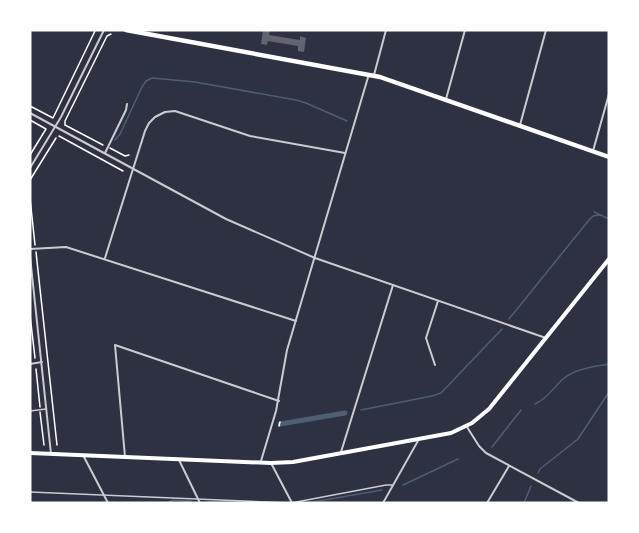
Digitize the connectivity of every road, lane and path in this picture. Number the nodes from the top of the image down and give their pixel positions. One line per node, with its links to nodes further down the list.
1 (104, 30): 16 (street)
2 (126, 30): 8 (highway)
3 (386, 30): 8 (street)
4 (465, 30): 10 (street)
5 (546, 30): 15 (street)
6 (95, 31): 12 (path)
7 (111, 34): 17 (path)
8 (371, 75): 10 (highway); 20 (street)
9 (609, 94): 18 (street)
10 (446, 99): 15 (highway)
11 (127, 104): 17 (street)
12 (30, 106)
13 (30, 113): 16 (street)
14 (30, 120): 21 (path)
15 (520, 125): 18 (highway)
16 (56, 127): 19 (street); 24 (street)
17 (108, 147): 19 (street); 22 (path)
18 (593, 151): 23 (highway)
19 (105, 153): 25 (street)
20 (346, 153): 25 (street); 33 (street)
21 (30, 155)
22 (129, 155)
23 (609, 157)
24 (30, 168)
25 (132, 168): 32 (street); 33 (street)
26 (123, 171): 27 (path)
27 (30, 180)
28 (30, 198): 30 (path)
29 (30, 249): 30 (street)
30 (36, 249): 32 (street); 52 (path)
31 (30, 256): 35 (street)
32 (105, 258): 39 (street)
33 (315, 258): 36 (street); 39 (street)
34 (609, 259): 40 (main road)
35 (31, 274): 42 (street)
36 (393, 285): 37 (street); 55 (street)
37 (438, 301): 40 (street); 44 (street)
38 (30, 315): 41 (path)
39 (296, 321): 45 (street)
40 (546, 338): 50 (main road)
41 (35, 358)
42 (42, 362): 43 (street); 46 (street)
43 (30, 364)
44 (435, 365)
45 (279, 401): 57 (street); 59 (street)
46 (46, 409): 47 (lane); 54 (street)
47 (30, 411)
48 (280, 422): 49 (path)
49 (279, 426)
50 (467, 426): 51 (main road); 61 (street)
51 (419, 439): 55 (main road); 62 (street)
52 (57, 445)
53 (30, 453): 54 (main road)
54 (51, 454): 56 (main road)
55 (340, 454): 60 (main road)
56 (83, 455): 57 (main road); 64 (street)
57 (125, 457): 58 (main road)
58 (178, 459): 59 (main road); 65 (street)
59 (261, 462): 60 (main road)
60 (271, 463): 68 (street)
61 (509, 466): 70 (street); 71 (street)
62 (393, 485): 68 (lane); 69 (street)
63 (30, 492): 64 (lane)
64 (104, 495): 65 (lane); 66 (street)
65 (198, 498): 67 (street); 68 (lane)
66 (108, 503)
67 (200, 503)
68 (291, 503)
69 (383, 503)
70 (487, 503)
71 (579, 503)

